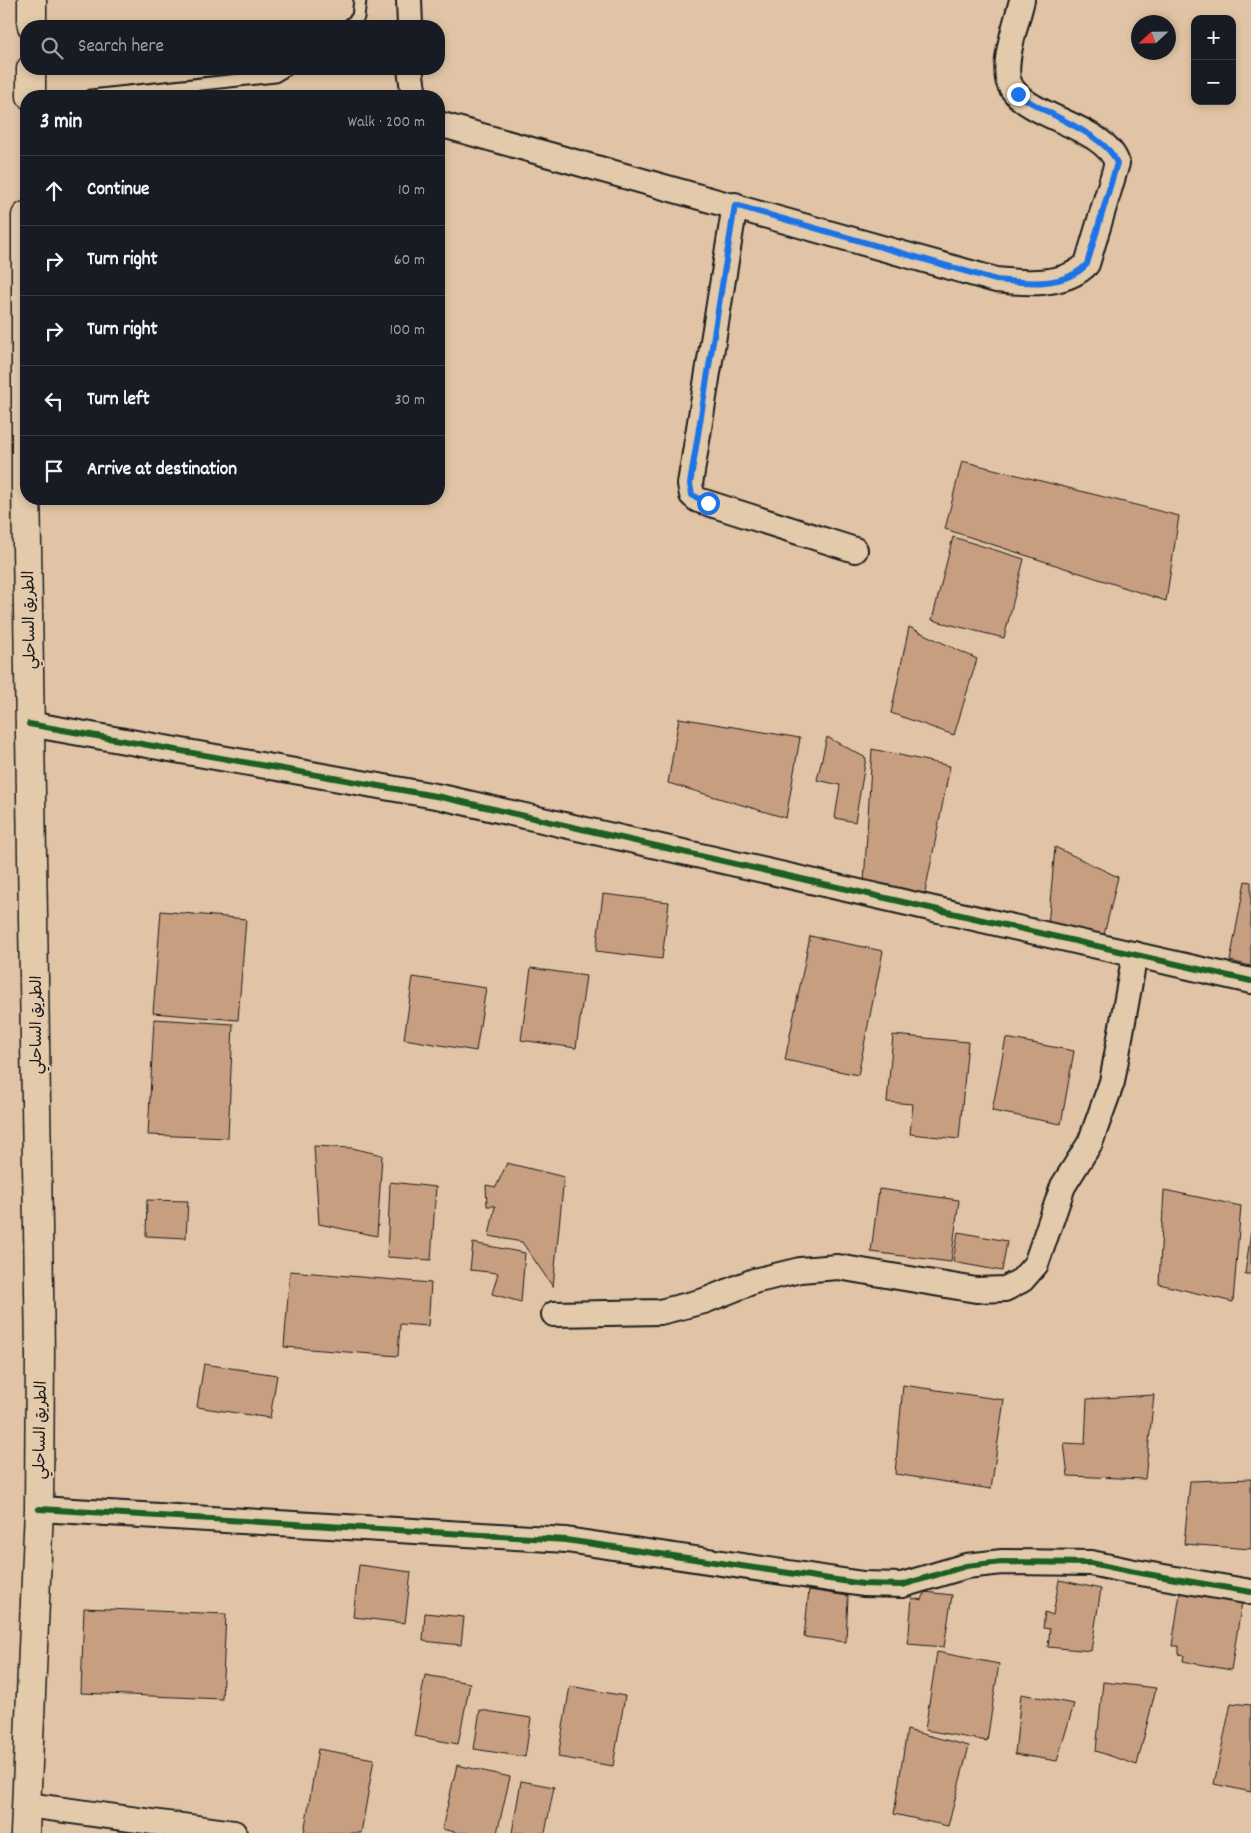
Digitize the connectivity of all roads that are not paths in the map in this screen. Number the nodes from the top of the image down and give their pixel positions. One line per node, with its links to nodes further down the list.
1 (32, 0): 5 (highway)
2 (360, 0): 6 (lane)
3 (409, 0): 7 (street)
4 (1022, 0): 15 (street)
5 (32, 20)
6 (355, 20)
7 (410, 20)
8 (31, 75): 11 (highway)
9 (277, 75): 12 (lane)
10 (411, 75): 13 (street)
11 (31, 90)
12 (146, 90)
13 (413, 90)
14 (445, 126): 15 (street)
15 (735, 205): 17 (street)
16 (26, 505): 18 (highway, الطريق الساحلي)
17 (855, 550)
18 (29, 724): 19 (street); 22 (highway, الطريق الساحلي)
19 (1135, 954): 20 (street); 21 (street)
20 (1251, 981)
21 (554, 1314)
22 (39, 1509): 23 (street); 24 (highway, الطريق الساحلي)
23 (1251, 1592)
24 (26, 1805): 25 (highway, الطريق الساحلي); 26 (street)
25 (25, 1833)
26 (234, 1833)

